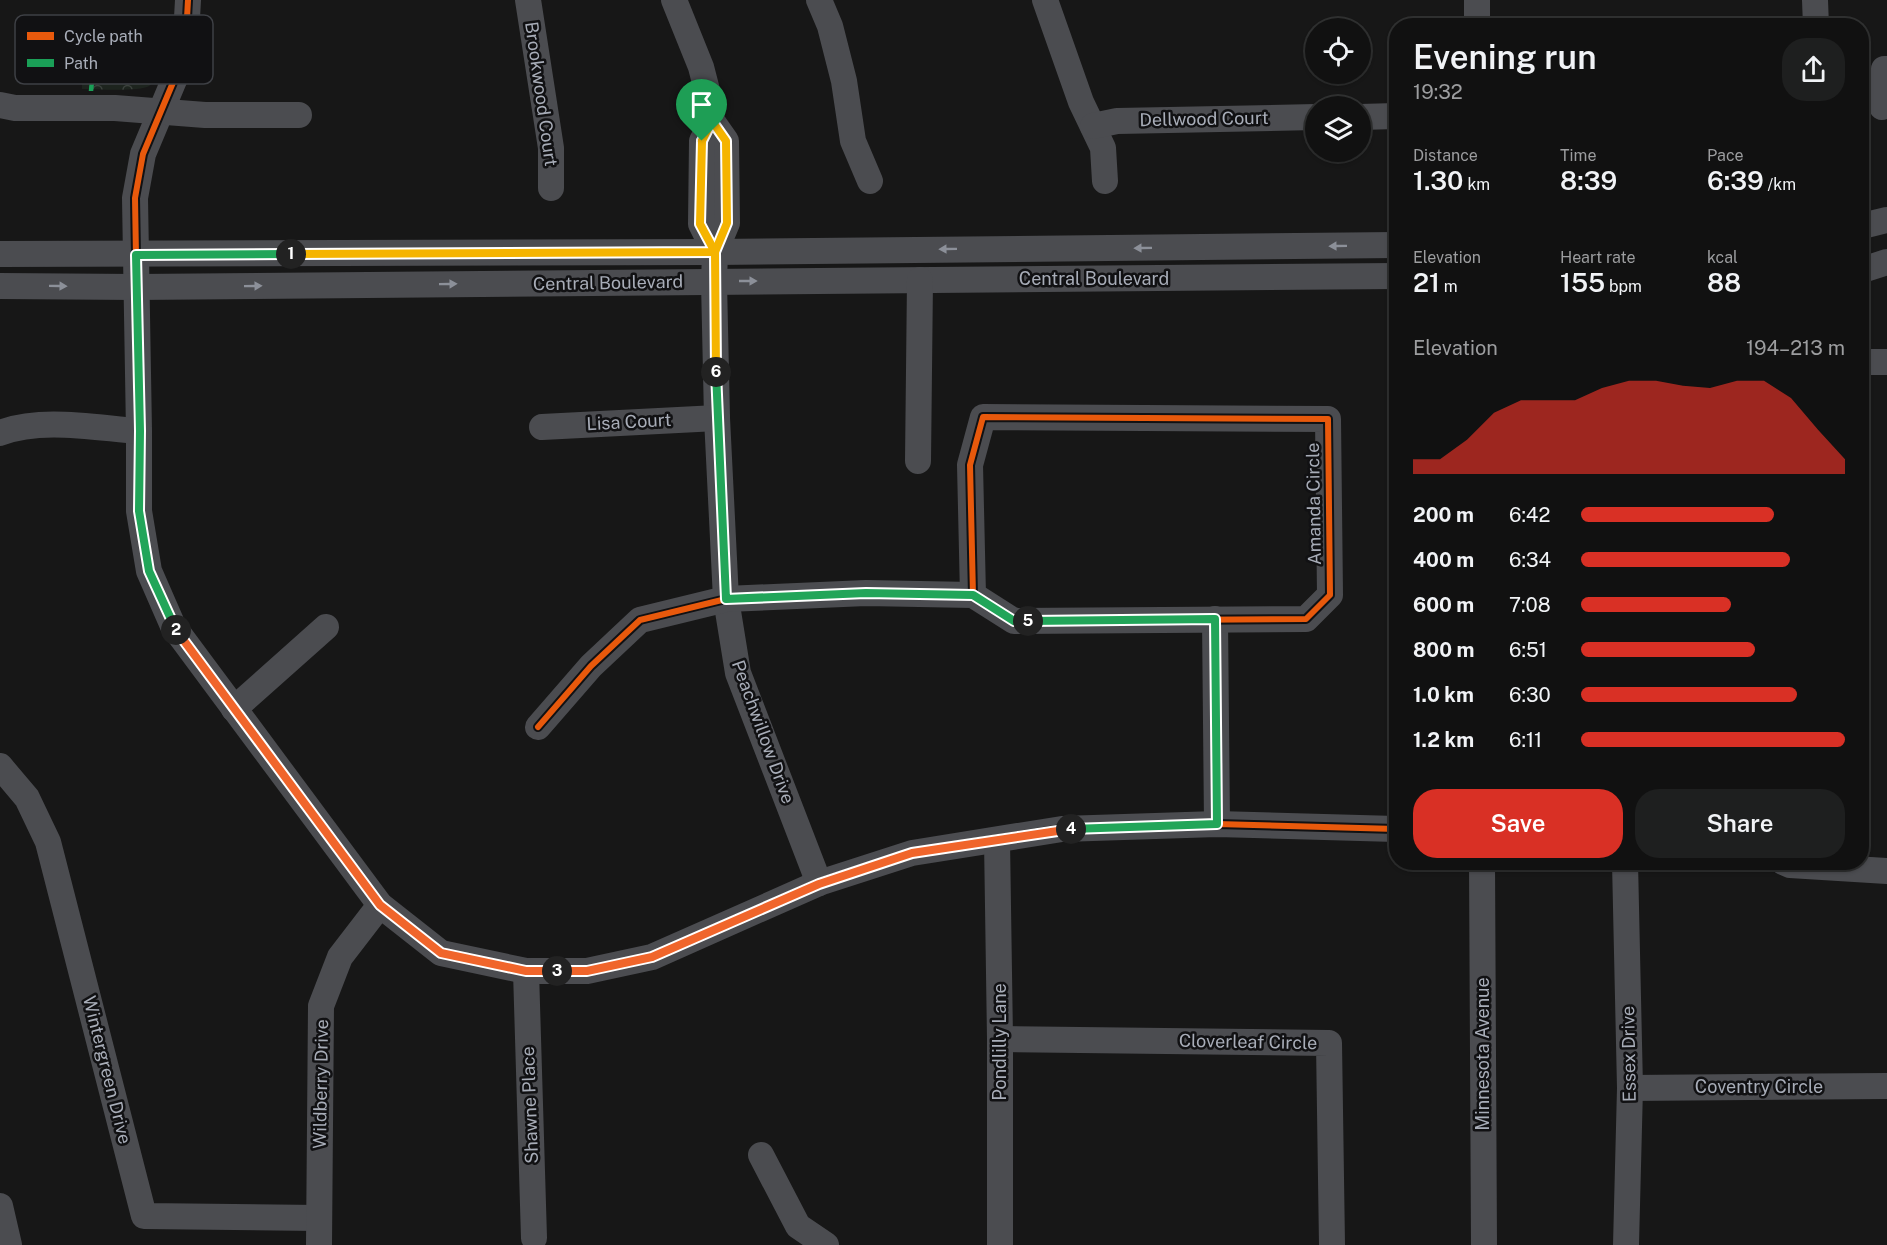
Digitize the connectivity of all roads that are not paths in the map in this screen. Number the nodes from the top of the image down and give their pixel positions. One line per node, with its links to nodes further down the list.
1 (188, 0): 8 (street)
2 (528, 0): 23 (street, Brookwood Court)
3 (675, 0): 27 (street)
4 (819, 0): 21 (street)
5 (1045, 0): 20 (street)
6 (1477, 0): 9 (street)
7 (1815, 0): 10 (street)
8 (187, 15)
9 (1477, 18)
10 (1816, 18)
11 (1887, 69): 14 (street)
12 (172, 84): 15 (street)
13 (0, 105): 15 (street)
14 (1877, 105)
15 (161, 110): 16 (street); 29 (street)
16 (300, 115)
17 (1389, 116): 19 (street)
18 (1305, 117): 20 (street, Dellwood Court)
19 (1371, 117)
20 (1093, 126): 22 (street)
21 (870, 181)
22 (1105, 181)
23 (551, 188)
24 (1887, 220): 25 (street)
25 (1869, 224)
26 (1389, 245): 27 (street, Central Boulevard, one-way to 27)
27 (715, 252): 29 (street, Central Boulevard); 32 (street, Peachwillow Drive)
28 (0, 254): 29 (street, Central Boulevard)
29 (136, 255): 34 (street)
30 (1389, 276): 31 (street, Central Boulevard)
31 (920, 280): 32 (street, Central Boulevard, one-way to 31); 41 (street)
32 (714, 282): 34 (street, Central Boulevard, one-way to 32); 37 (street, Peachwillow Drive)
33 (0, 286): 34 (street, Central Boulevard, one-way to 34)
34 (136, 287): 39 (street)
35 (1869, 362): 36 (street)
36 (1887, 362)
37 (717, 418): 38 (street, Lisa Court); 43 (street, Peachwillow Drive)
38 (542, 427)
39 (140, 431): 40 (street); 46 (street)
40 (0, 433)
41 (918, 461)
42 (973, 595): 43 (street); 44 (street, Amanda Circle); 44 (street, Amanda Circle)
43 (726, 599): 47 (street); 56 (street, Peachwillow Drive)
44 (1215, 619): 49 (street)
45 (326, 627): 46 (street)
46 (234, 709): 57 (street)
47 (538, 727)
48 (0, 766): 64 (street, Wintergreen Drive)
49 (1217, 824): 50 (street); 51 (street)
50 (1389, 829)
51 (997, 840): 56 (street); 59 (street, Pondlilly Lane)
52 (1869, 869): 55 (street)
53 (1482, 870): 71 (street, Minnesota Avenue)
54 (1624, 870): 61 (street, Essex Drive)
55 (1887, 871)
56 (819, 884): 58 (street)
57 (380, 905): 58 (street); 64 (street, Wildberry Drive)
58 (526, 971): 65 (street, Shawne Place)
59 (1000, 1039): 69 (street, Pondlilly Lane); 70 (street, Cloverleaf Circle)
60 (1887, 1086): 61 (street, Coventry Circle)
61 (1630, 1088): 72 (street, Essex Drive)
62 (762, 1155): 68 (street)
63 (0, 1206): 66 (street)
64 (319, 1218): 67 (street, Wildberry Drive)
65 (534, 1238)
66 (9, 1245)
67 (319, 1245)
68 (826, 1245)
69 (999, 1245)
70 (1332, 1245)
71 (1484, 1245)
72 (1626, 1245)

